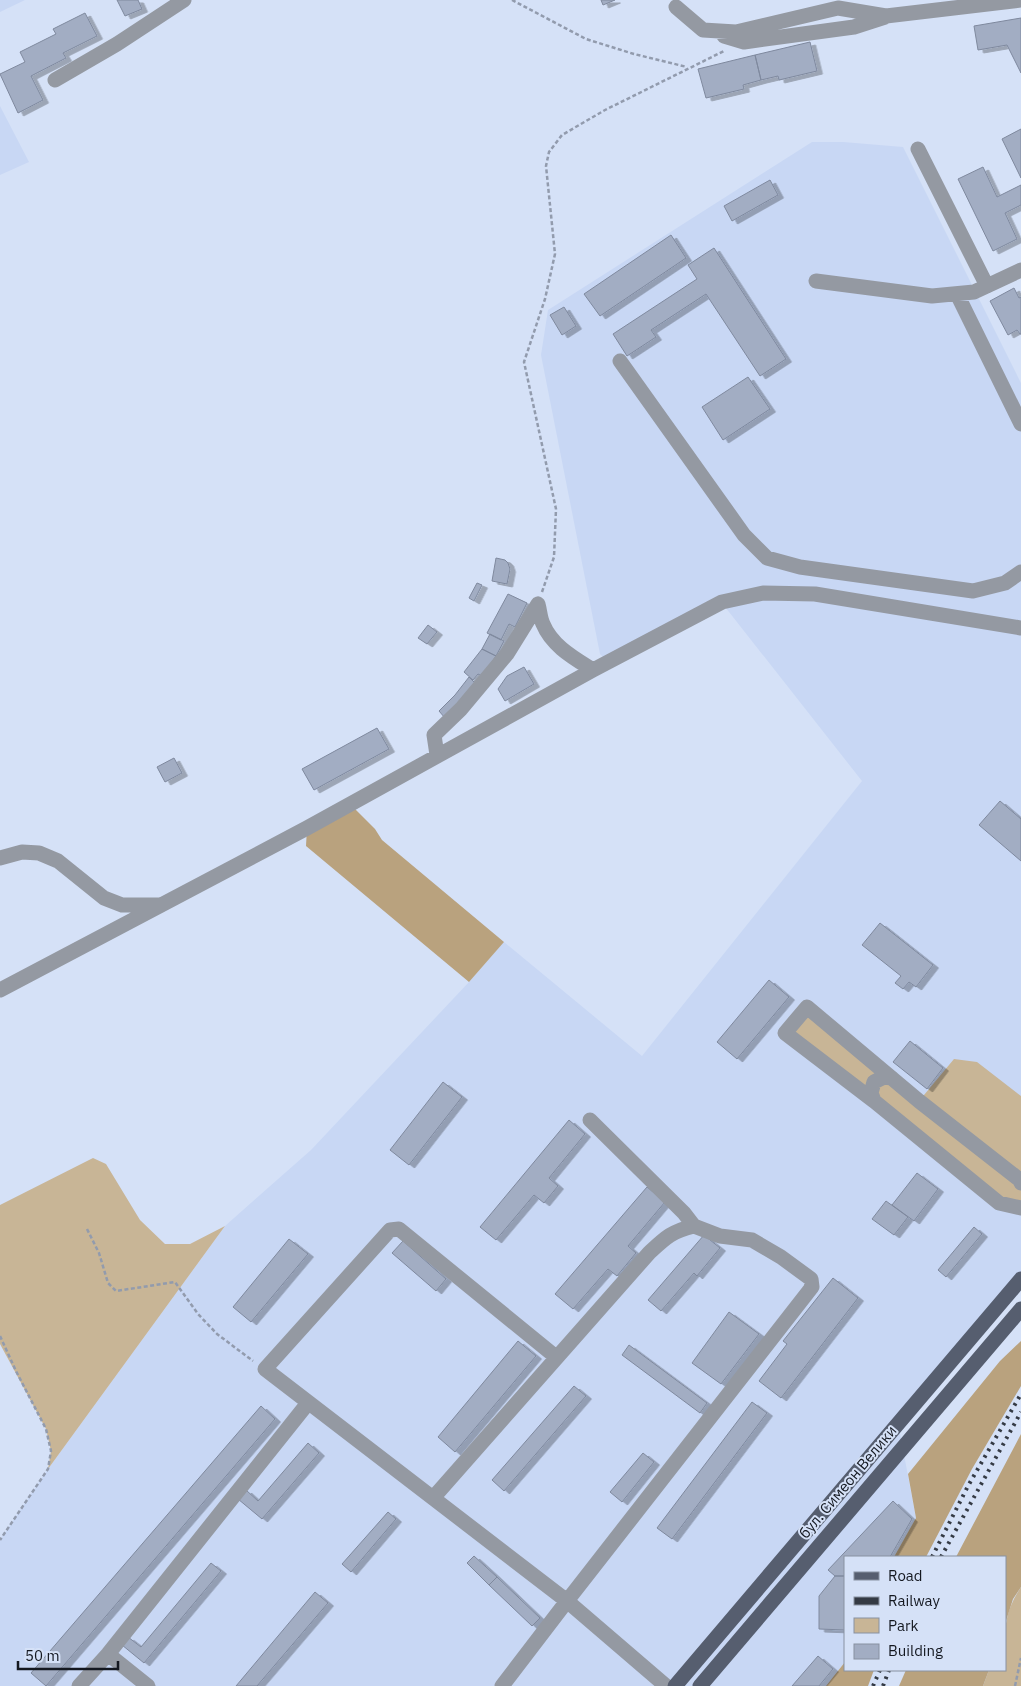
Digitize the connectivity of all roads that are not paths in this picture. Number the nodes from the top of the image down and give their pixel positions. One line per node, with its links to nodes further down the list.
1 (184, 0): 6 (street)
2 (1021, 0): 4 (street)
3 (676, 8): 5 (street)
4 (886, 16): 5 (street); 5 (street)
5 (703, 30)
6 (56, 80)
7 (918, 149): 10 (street)
8 (1021, 270): 10 (street)
9 (816, 281): 11 (street)
10 (987, 286): 11 (street)
11 (957, 294): 13 (street)
12 (620, 361): 14 (street)
13 (1021, 424)
14 (1021, 572)
15 (1021, 628): 16 (street)
16 (593, 670): 17 (street); 17 (street)
17 (437, 755): 19 (street)
18 (0, 858): 19 (street)
19 (163, 905): 20 (street)
20 (0, 990)
21 (892, 1078): 22 (street); 22 (street); 24 (street)
22 (874, 1101): 25 (street)
23 (590, 1120): 26 (street)
24 (1021, 1183)
25 (1021, 1208)
26 (694, 1226): 29 (street); 32 (street)
27 (1021, 1279): 38 (main road, бул. Симеон Велики)
28 (1021, 1309): 39 (main road, бул. Симеон Велики)
29 (556, 1357): 30 (street); 31 (street)
30 (308, 1403): 31 (street); 33 (street)
31 (433, 1498): 32 (street)
32 (567, 1601): 36 (street); 37 (street)
33 (108, 1654): 34 (street); 35 (street)
34 (79, 1686)
35 (148, 1686)
36 (502, 1686)
37 (666, 1686)
38 (675, 1686)
39 (700, 1686)

